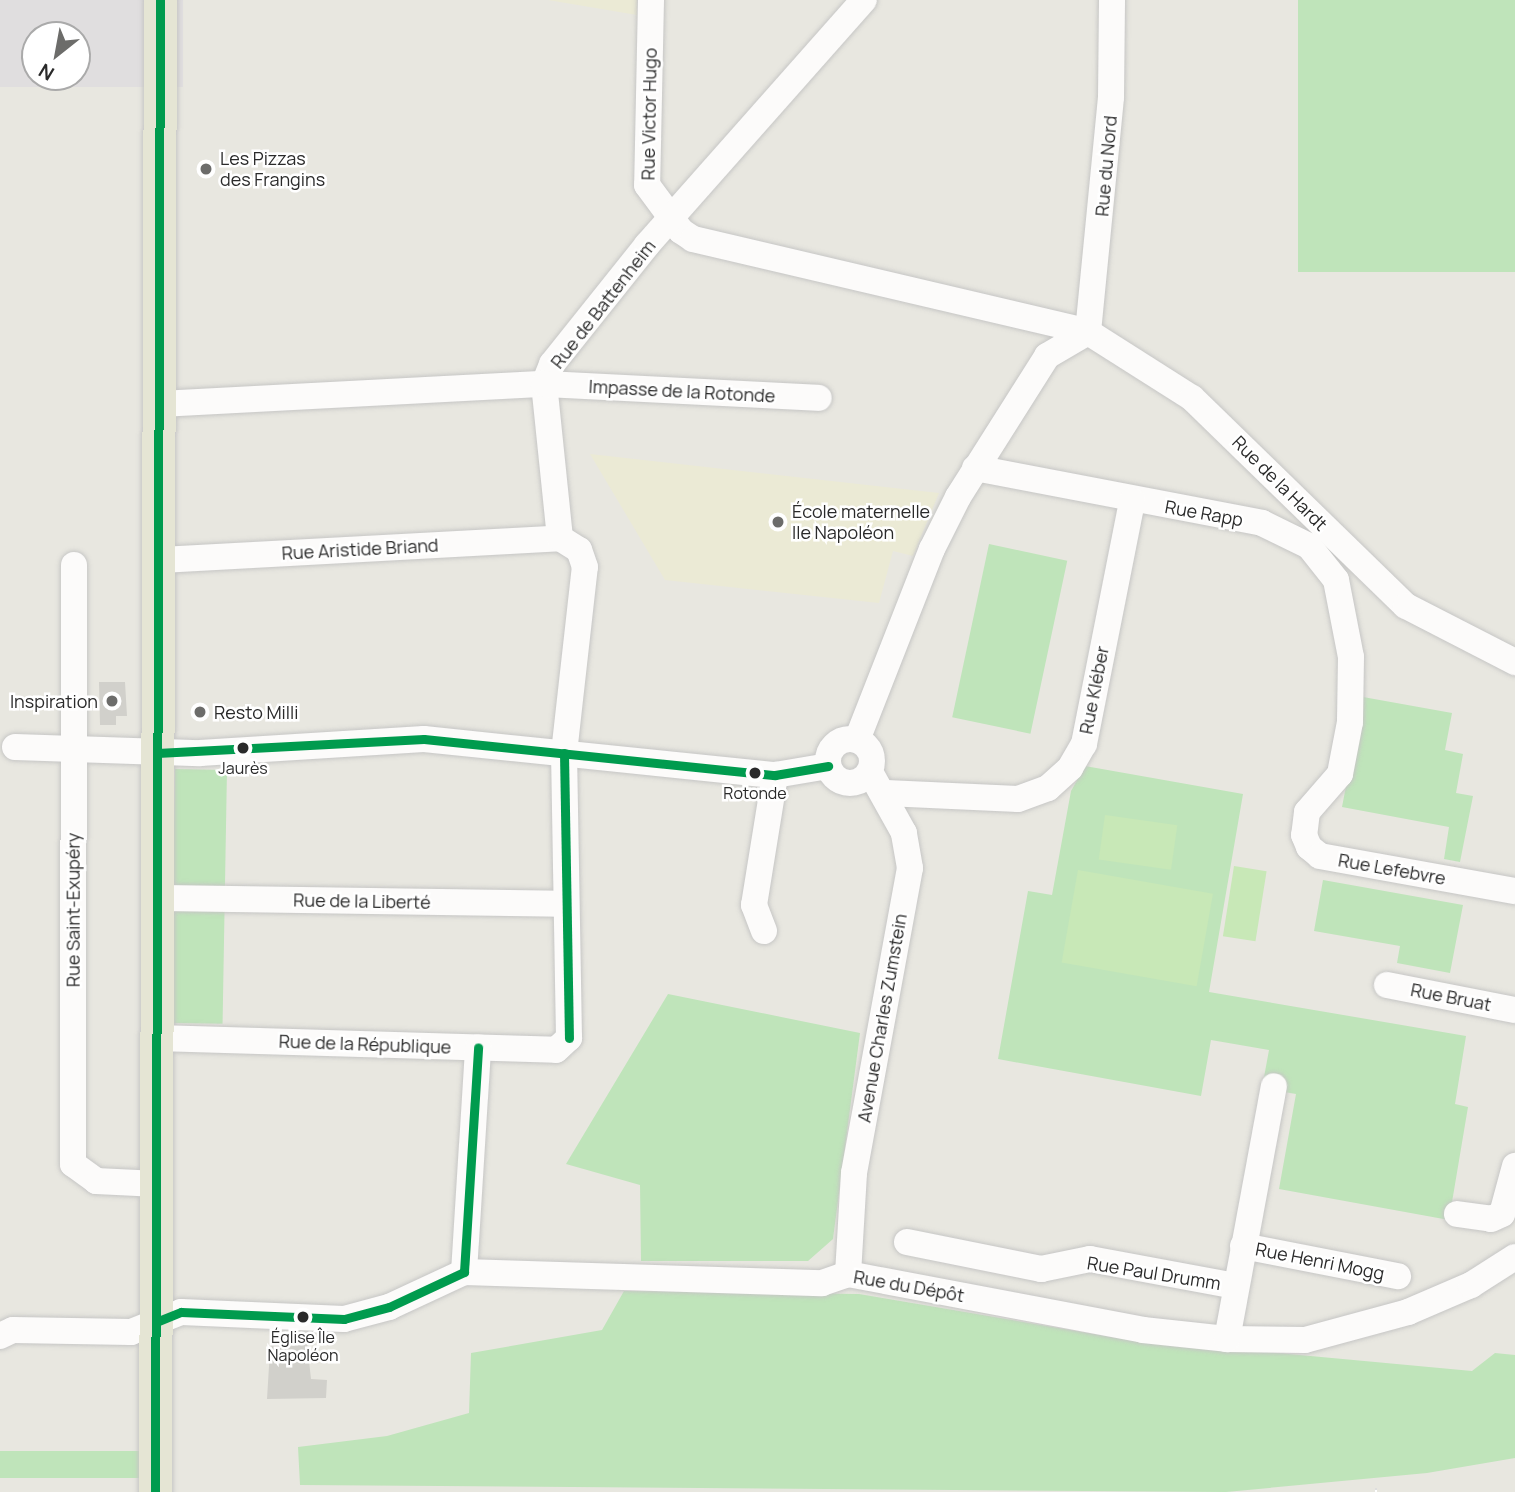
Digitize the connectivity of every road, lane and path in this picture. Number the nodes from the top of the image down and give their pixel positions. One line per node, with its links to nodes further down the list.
1 (160, 0): 11 (main road)
2 (651, 0): 5 (street, Rue Victor Hugo)
3 (864, 0): 5 (street, Rue de Battenheim)
4 (1112, 0): 7 (street, Rue du Nord)
5 (672, 220): 6 (street, Rue de la Hardt); 9 (street, Rue de Battenheim)
6 (1036, 317): 7 (street, Rue de la Hardt); 8 (street)
7 (1088, 332): 8 (street); 18 (street, Rue de la Hardt)
8 (1047, 356): 12 (street)
9 (544, 384): 10 (street, Impasse de la Rotonde); 11 (street, Rue de Battenheim); 14 (street)
10 (819, 398)
11 (160, 404): 15 (main road)
12 (975, 468): 13 (street, Rue Rapp); 19 (street)
13 (1132, 500): 17 (street, Rue Rapp); 27 (street, Rue Kléber)
14 (560, 538): 15 (street, Rue Aristide Briand); 23 (street)
15 (160, 560): 22 (main road)
16 (74, 565): 21 (street, Rue Saint-Exupéry)
17 (1351, 657): 28 (street, Rue Lefebvre)
18 (1515, 662)
19 (857, 740): 24 (street); 25 (street)
20 (15, 747): 21 (street)
21 (72, 751): 22 (street); 38 (street, Rue Saint-Exupéry)
22 (157, 753): 23 (street); 29 (main road)
23 (564, 753): 26 (street); 30 (street)
24 (828, 766): 25 (street); 26 (street)
25 (870, 772): 27 (street, Avenue Charles Zumstein)
26 (775, 775): 31 (street)
27 (886, 793): 44 (street, Avenue Charles Zumstein)
28 (1515, 891)
29 (158, 898): 30 (street, Rue de la Liberté); 34 (main road)
30 (566, 905): 35 (street, Rue de la République)
31 (764, 931)
32 (1387, 985): 33 (street, Rue Bruat)
33 (1515, 1010)
34 (157, 1038): 35 (street, Rue de la République); 38 (main road)
35 (478, 1047): 43 (street)
36 (1274, 1086): 41 (street)
37 (1515, 1166): 39 (street)
38 (158, 1184): 47 (main road)
39 (1457, 1214)
40 (907, 1242): 46 (street, Rue Paul Drumm)
41 (1243, 1246): 45 (street, Rue Henri Mogg); 46 (street)
42 (1515, 1257): 49 (street, Rue du Dépôt)
43 (464, 1272): 44 (street, Rue du Dépôt); 47 (street)
44 (848, 1274): 49 (street, Rue du Dépôt)
45 (1398, 1276)
46 (1236, 1286): 49 (street)
47 (156, 1322): 48 (street); 50 (main road)
48 (0, 1336)
49 (1227, 1339)
50 (155, 1478)

